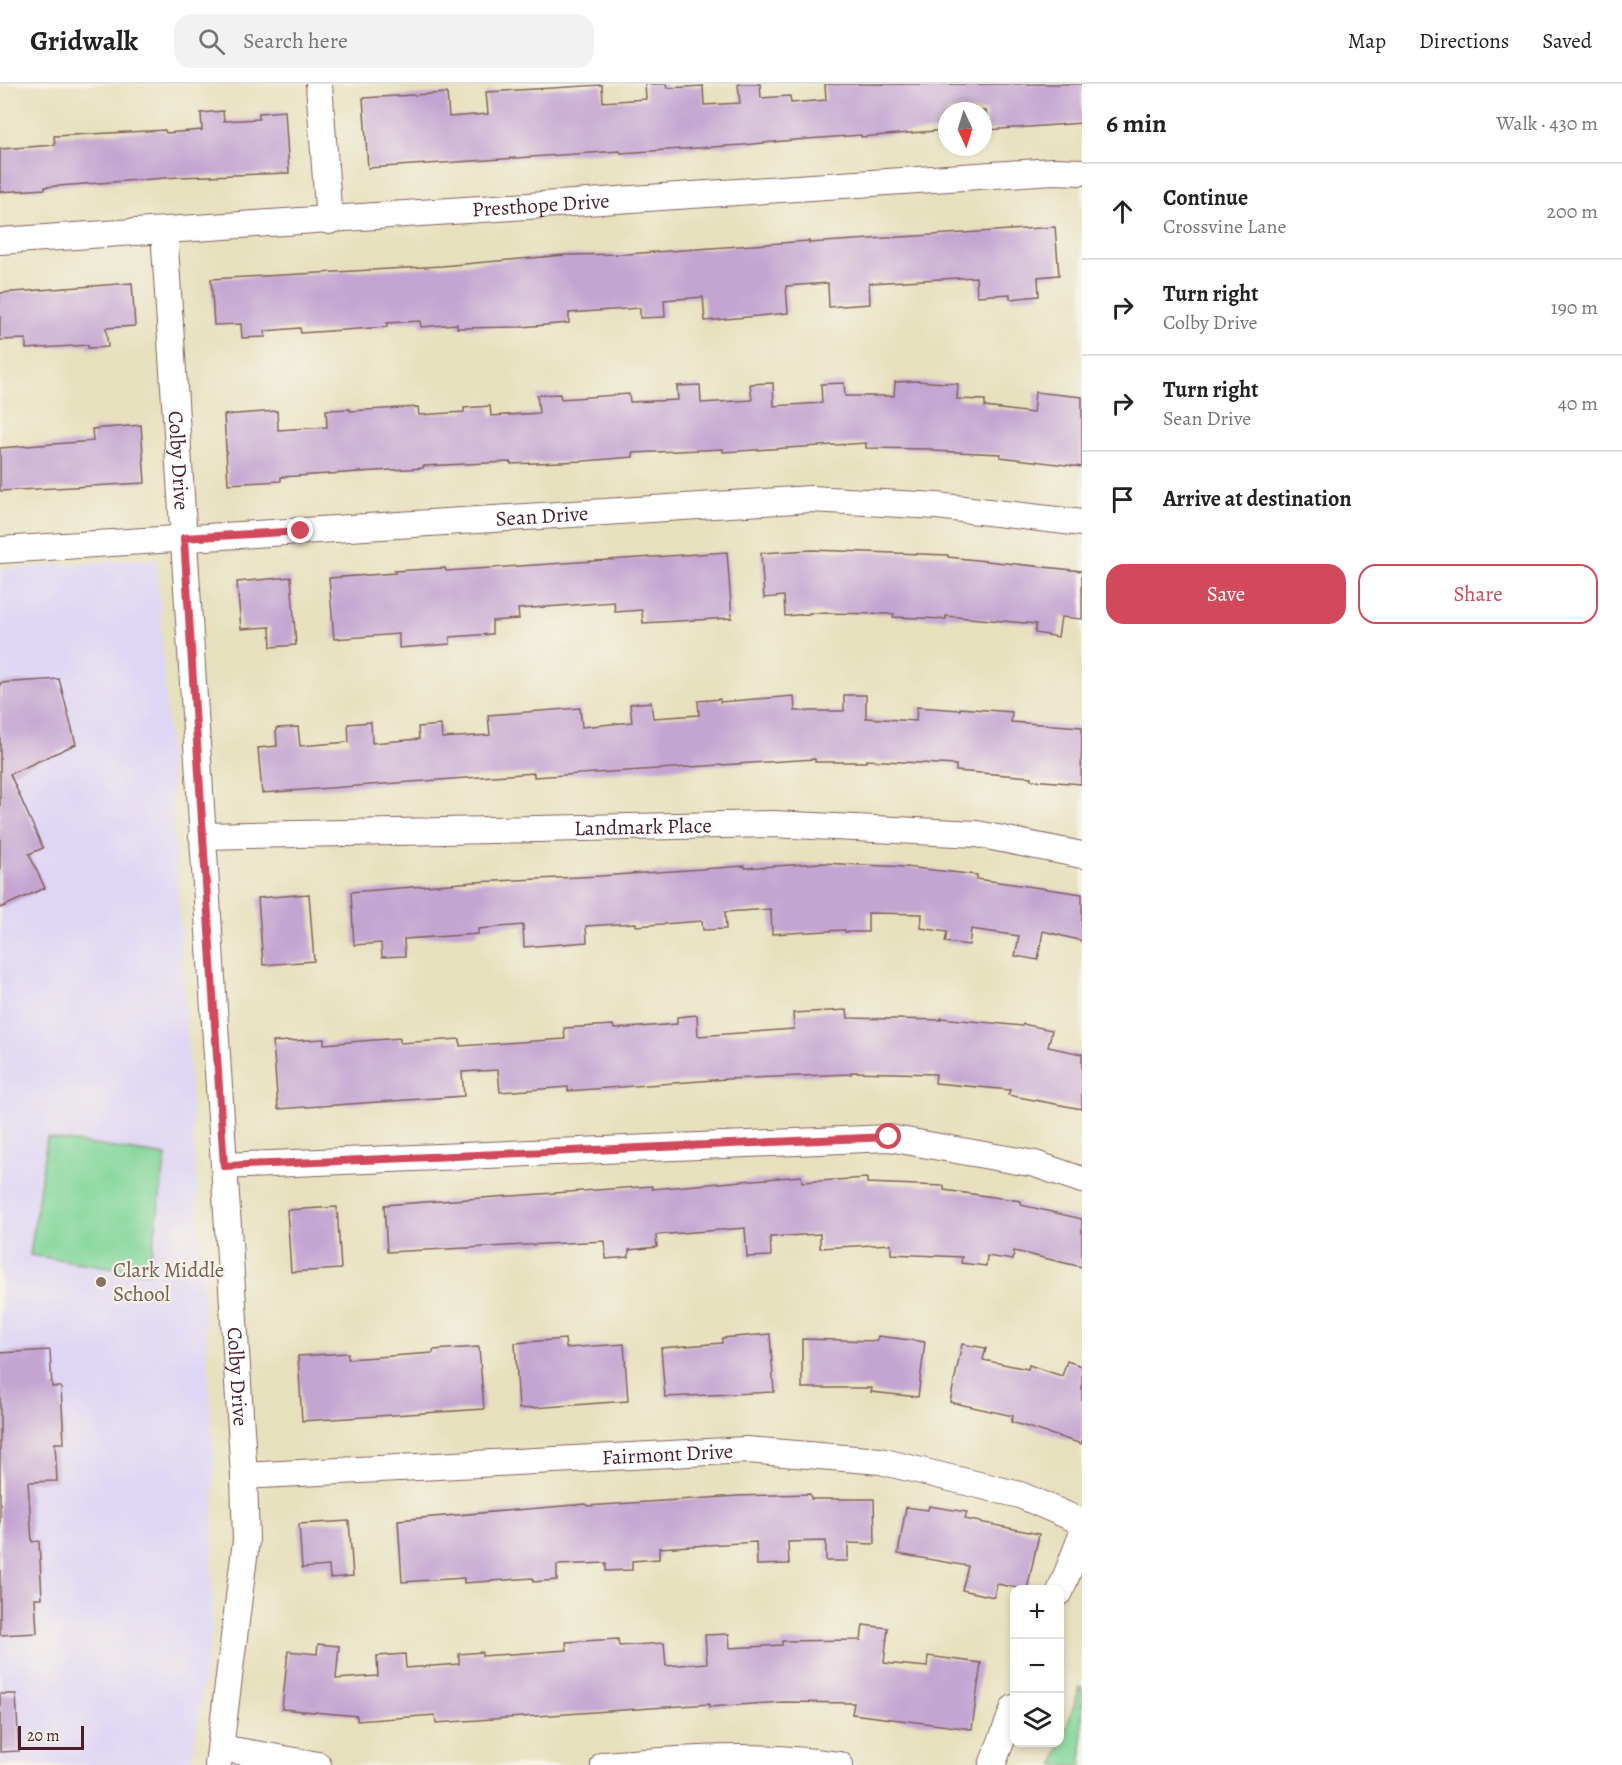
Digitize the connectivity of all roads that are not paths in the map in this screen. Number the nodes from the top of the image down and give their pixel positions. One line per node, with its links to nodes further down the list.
1 (319, 84): 3 (street)
2 (1082, 172): 3 (street, Presthope Drive)
3 (329, 220): 4 (street, Presthope Drive)
4 (164, 231): 5 (street, Presthope Drive); 7 (street, Colby Drive)
5 (0, 241)
6 (1082, 524): 7 (street, Sean Drive)
7 (184, 538): 8 (street, Sean Drive); 9 (street, Colby Drive)
8 (0, 550)
9 (202, 836): 10 (street, Landmark Place); 11 (street, Colby Drive)
10 (1082, 855)
11 (224, 1166): 12 (street); 13 (street, Colby Drive)
12 (1082, 1180)
13 (244, 1476): 14 (street, Fairmont Drive); 18 (street, Colby Drive)
14 (1082, 1522)
15 (1082, 1535): 16 (street)
16 (1062, 1585)
17 (1010, 1719): 22 (street)
18 (220, 1757): 19 (street)
19 (318, 1765)
20 (604, 1765): 21 (street)
21 (840, 1765)
22 (993, 1765)

